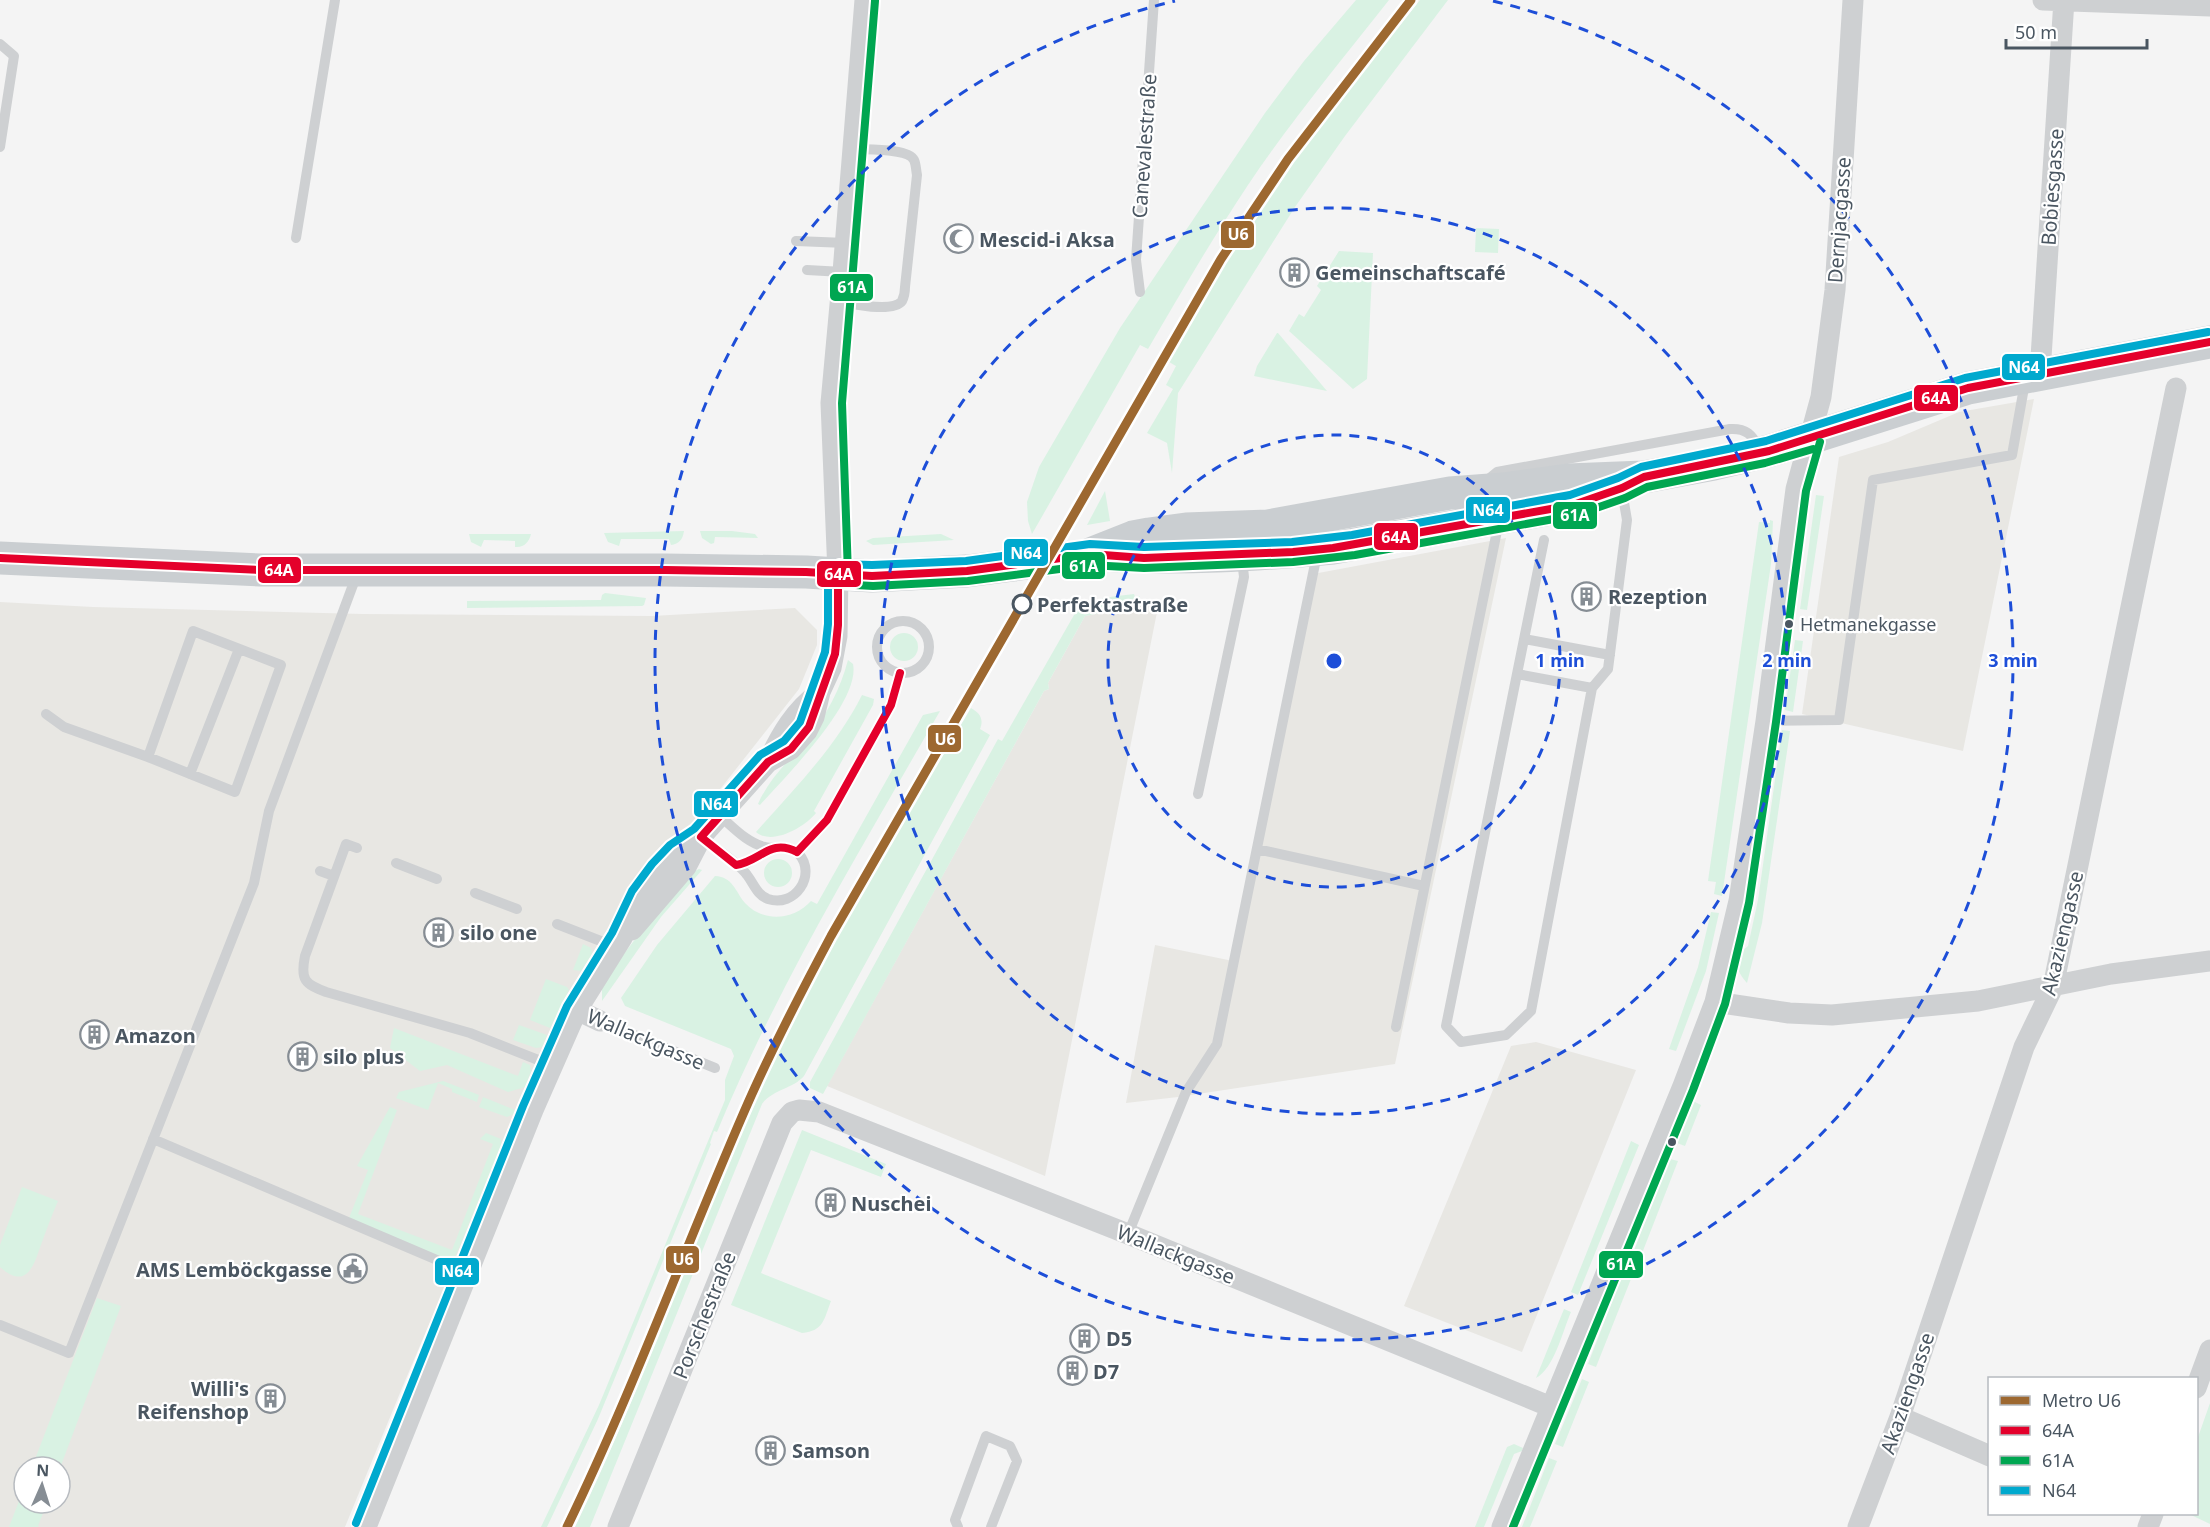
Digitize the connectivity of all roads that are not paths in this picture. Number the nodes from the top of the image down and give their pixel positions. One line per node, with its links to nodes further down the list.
1 (335, 0): 11 (lane)
2 (865, 0): 10 (street)
3 (1154, 0): 16 (lane, Canevalestraße)
4 (1853, 0): 21 (street, Dernjacgasse)
5 (2043, 0): 6 (street)
6 (2063, 0): 7 (street); 19 (street, Bobiesgasse)
7 (2210, 6)
8 (0, 44): 9 (lane)
9 (0, 147)
10 (853, 149): 13 (street); 17 (lane)
11 (296, 238)
12 (796, 241): 13 (lane)
13 (846, 243): 15 (street)
14 (807, 270): 15 (lane)
15 (843, 272): 17 (street)
16 (1140, 292)
17 (840, 302): 34 (street)
18 (2210, 342): 19 (main road)
19 (2033, 375): 21 (main road); 42 (lane)
20 (2176, 388): 63 (street, Akaziengasse)
21 (1810, 439): 22 (main road); 42 (street)
22 (1763, 453): 23 (main road); 24 (lane)
23 (1633, 482): 24 (main road); 26 (main road); 37 (lane)
24 (1476, 491): 25 (main road); 27 (lane)
25 (1342, 513): 29 (lane); 30 (main road)
26 (1500, 519): 27 (main road); 57 (lane)
27 (1444, 529): 29 (main road)
28 (1544, 540): 35 (lane)
29 (1317, 549): 30 (main road); 50 (lane)
30 (1241, 554): 45 (lane)
31 (0, 558): 33 (main road)
32 (1014, 565): 34 (main road)
33 (358, 570): 34 (main road); 71 (lane)
34 (838, 574): 46 (street)
35 (1524, 639): 37 (lane); 39 (lane)
36 (239, 649): 43 (lane); 44 (lane); 44 (lane)
37 (1610, 655): 40 (lane)
38 (900, 673): 38 (lane); 51 (lane)
39 (1517, 674): 40 (lane); 40 (lane)
40 (1592, 688)
41 (46, 714): 43 (lane)
42 (1766, 722): 64 (street)
43 (148, 757): 44 (lane)
44 (190, 774)
45 (1198, 794)
46 (720, 816): 47 (street); 49 (lane)
47 (701, 837): 53 (lane); 61 (street)
48 (357, 848): 55 (lane)
49 (770, 848): 51 (lane); 53 (lane)
50 (1257, 849): 57 (lane); 72 (lane)
51 (797, 852): 53 (lane)
52 (396, 863): 56 (lane)
53 (736, 865)
54 (320, 871): 55 (lane)
55 (334, 876): 68 (lane)
56 (437, 879)
57 (1424, 886): 67 (lane)
58 (474, 893): 59 (lane)
59 (517, 909)
60 (557, 924): 61 (lane)
61 (619, 942): 65 (street)
62 (2210, 962): 63 (street)
63 (2053, 987): 64 (street); 78 (street, Akaziengasse)
64 (1715, 1002): 77 (street)
65 (577, 1011): 66 (street, Wallackgasse); 68 (street)
66 (600, 1020): 69 (lane, Wallackgasse)
67 (1396, 1027)
68 (551, 1065): 80 (street)
69 (715, 1068)
70 (798, 1110): 72 (street, Wallackgasse); 81 (street, Porschestraße)
71 (153, 1140): 73 (lane); 74 (lane)
72 (1128, 1234): 77 (street, Wallackgasse)
73 (451, 1266)
74 (0, 1325)
75 (2210, 1350): 76 (street)
76 (2198, 1383)
77 (1551, 1407): 84 (street)
78 (1900, 1417): 79 (street); 85 (street, Akaziengasse)
79 (1988, 1456)
80 (366, 1527)
81 (618, 1527)
82 (958, 1527): 83 (lane)
83 (991, 1527)
84 (1502, 1527)
85 (1858, 1527)

